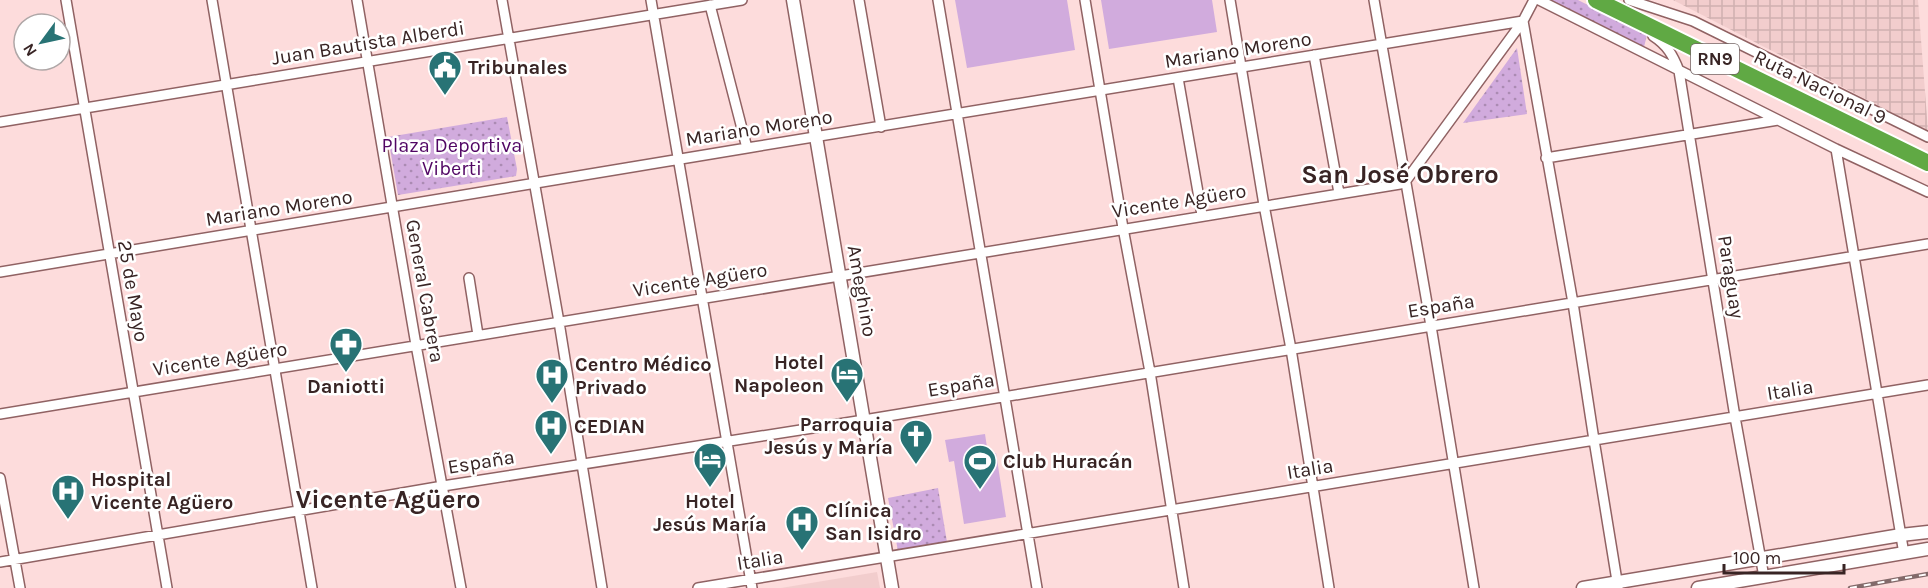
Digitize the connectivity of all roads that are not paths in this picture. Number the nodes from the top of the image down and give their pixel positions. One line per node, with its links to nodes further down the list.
1 (66, 0): 29 (street, 25 de Mayo)
2 (212, 0): 27 (street)
3 (357, 0): 23 (street, General Cabrera)
4 (502, 0): 20 (street)
5 (651, 0): 18 (street)
6 (742, 0): 17 (street, Juan Bautista Alberdi)
7 (793, 0): 35 (street, Ameghino)
8 (860, 0): 33 (street)
9 (938, 0): 30 (street)
10 (1085, 0): 28 (street)
11 (1230, 0): 24 (street)
12 (1374, 0): 21 (street)
13 (1534, 0): 19 (street)
14 (1539, 0): 25 (street)
15 (1596, 0): 16 (highway, Ruta Nacional 9 / RN9)
16 (1622, 3): 25 (street, Paraguay); 36 (street); 39 (highway, Ruta Nacional 9 / RN9); 42 (highway, Ruta Nacional 9 / RN9)
17 (710, 5): 18 (street, Juan Bautista Alberdi); 37 (street)
18 (654, 14): 20 (street, Juan Bautista Alberdi); 41 (street)
19 (1523, 21): 21 (street, Mariano Moreno); 40 (street); 43 (street)
20 (509, 39): 23 (street, Juan Bautista Alberdi); 44 (street)
21 (1382, 44): 22 (street, Mariano Moreno); 43 (street)
22 (1314, 56): 24 (street, Mariano Moreno); 46 (street)
23 (368, 62): 27 (street, Juan Bautista Alberdi); 48 (street, General Cabrera)
24 (1241, 68): 26 (street, Mariano Moreno); 47 (street)
25 (1679, 71): 31 (street); 34 (street, Paraguay)
26 (1178, 78): 28 (street, Mariano Moreno); 49 (street)
27 (226, 85): 29 (street, Juan Bautista Alberdi); 51 (street)
28 (1100, 91): 30 (street, Mariano Moreno); 50 (street)
29 (84, 108): 32 (street, Juan Bautista Alberdi); 54 (street, 25 de Mayo)
30 (957, 114): 33 (street, Mariano Moreno); 53 (street)
31 (1779, 120): 34 (street); 38 (street)
32 (0, 122)
33 (881, 127): 35 (street, Mariano Moreno)
34 (1689, 134): 40 (street); 59 (street, Paraguay)
35 (817, 137): 37 (street, Mariano Moreno); 57 (street, Ameghino)
36 (1928, 137)
37 (747, 148): 41 (street, Mariano Moreno)
38 (1836, 149): 45 (street); 55 (street)
39 (1928, 152)
40 (1546, 158): 61 (street)
41 (678, 159): 44 (street, Mariano Moreno); 60 (street)
42 (1928, 163)
43 (1405, 182): 46 (street, Vicente Agüero); 63 (street)
44 (535, 184): 48 (street, Mariano Moreno); 62 (street)
45 (1928, 192)
46 (1339, 193): 47 (street, Vicente Agüero)
47 (1264, 205): 49 (street, Vicente Agüero); 66 (street)
48 (392, 207): 51 (street, Mariano Moreno); 65 (street, General Cabrera)
49 (1202, 215): 50 (street, Vicente Agüero)
50 (1123, 228): 53 (street, Vicente Agüero); 68 (street)
51 (251, 231): 54 (street, Mariano Moreno); 67 (street)
52 (1928, 244): 55 (street, España)
53 (981, 252): 57 (street, Vicente Agüero); 72 (street)
54 (109, 254): 56 (street, Mariano Moreno); 70 (street, 25 de Mayo)
55 (1854, 256): 59 (street, España); 71 (street)
56 (0, 272)
57 (840, 275): 60 (street, Vicente Agüero); 75 (street, Ameghino)
58 (469, 278): 64 (street)
59 (1714, 280): 61 (street, España); 74 (street, Paraguay)
60 (702, 298): 62 (street, Vicente Agüero); 77 (street)
61 (1573, 303): 63 (street, España); 76 (street)
62 (559, 322): 64 (street, Vicente Agüero); 78 (street)
63 (1431, 326): 66 (street, España); 79 (street)
64 (478, 335): 65 (street, Vicente Agüero)
65 (416, 345): 67 (street, Vicente Agüero); 81 (street, General Cabrera)
66 (1291, 349): 68 (street, España); 82 (street)
67 (274, 368): 70 (street, Vicente Agüero); 84 (street)
68 (1150, 372): 72 (street, España); 83 (street)
69 (1928, 385): 71 (street, Italia)
70 (132, 392): 73 (street, Vicente Agüero); 88 (street, 25 de Mayo)
71 (1877, 394): 74 (street, Italia); 87 (street)
72 (1005, 396): 75 (street, España); 86 (street)
73 (0, 414)
74 (1735, 417): 76 (street, Italia); 92 (street, Paraguay)
75 (864, 420): 77 (street, España); 91 (street, Ameghino)
76 (1594, 441): 79 (street, Italia); 97 (street)
77 (726, 442): 78 (street, España); 96 (street)
78 (582, 464): 81 (street, España); 102 (street)
79 (1453, 464): 82 (street, Italia); 108 (street)
80 (0, 477): 93 (street)
81 (443, 486): 84 (street, España); 101 (street, General Cabrera)
82 (1312, 487): 83 (street, Italia); 107 (street)
83 (1171, 510): 86 (street, Italia); 106 (street)
84 (300, 512): 88 (street, España); 100 (street)
85 (1928, 532): 87 (street)
86 (1028, 534): 91 (street, Italia); 105 (street)
87 (1901, 535): 90 (street); 92 (street)
88 (159, 536): 93 (street, España); 99 (street, 25 de Mayo)
89 (1928, 549): 90 (street)
90 (1904, 554): 95 (street)
91 (887, 557): 96 (street, Italia); 104 (street, Ameghino)
92 (1759, 558): 95 (street, Paraguay); 97 (street)
93 (15, 560): 94 (street, España); 98 (street)
94 (0, 562)
95 (1764, 577): 110 (street)
96 (751, 584): 103 (street, Italia)
97 (1618, 585): 109 (street)
98 (20, 588)
99 (167, 588)
100 (312, 588)
101 (461, 588)
102 (602, 588)
103 (698, 588)
104 (892, 588)
105 (1037, 588)
106 (1184, 588)
107 (1329, 588)
108 (1474, 588)
109 (1583, 588)
110 (1698, 588)

